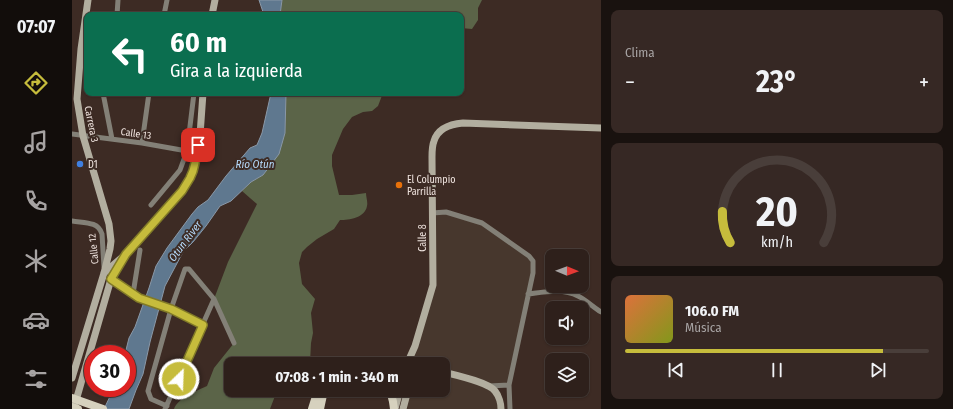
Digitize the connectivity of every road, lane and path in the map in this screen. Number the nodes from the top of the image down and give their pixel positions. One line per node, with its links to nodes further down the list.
1 (88, 0): 5 (street, Carrera 3)
2 (118, 0): 6 (street)
3 (167, 0): 7 (street)
4 (215, 0): 8 (street)
5 (87, 12)
6 (117, 12)
7 (165, 12)
8 (213, 12)
9 (84, 49): 16 (street, Carrera 3)
10 (104, 96): 17 (street)
11 (149, 96): 18 (street)
12 (194, 96): 19 (street)
13 (203, 96): 20 (street)
14 (601, 128): 22 (street, Calle 8)
15 (72, 134): 16 (street, Calle 13)
16 (83, 136): 17 (street, Calle 13); 26 (street, Carrera 3)
17 (112, 139): 18 (street, Calle 13)
18 (142, 143): 19 (street, Calle 13)
19 (187, 151): 20 (street, Calle 13); 21 (street)
20 (197, 154): 25 (street)
21 (151, 205)
22 (432, 213): 29 (street); 35 (street, Calle 8)
23 (72, 221): 26 (street, Calle 12)
24 (140, 250): 28 (street)
25 (126, 254): 26 (street); 27 (street)
26 (104, 273): 39 (street, Carrera 3)
27 (111, 279): 28 (street); 49 (street)
28 (133, 294): 31 (street)
29 (528, 294): 32 (street); 40 (street)
30 (214, 299): 31 (street); 33 (street); 34 (street)
31 (171, 309): 33 (street); 48 (street)
32 (601, 312)
33 (203, 325): 48 (street)
34 (234, 343)
35 (415, 346): 36 (street, Calle 8); 37 (street, Calle 8)
36 (410, 357)
37 (413, 357)
38 (450, 374): 41 (street)
39 (72, 378)
40 (509, 385): 41 (street); 57 (street)
41 (489, 386): 56 (street)
42 (316, 397): 52 (main road)
43 (323, 397): 53 (main road)
44 (392, 397): 54 (main road)
45 (398, 397): 54 (street)
46 (406, 397): 55 (street)
47 (72, 398): 51 (main road)
48 (166, 407)
49 (73, 408): 50 (main road)
50 (78, 409)
51 (103, 409)
52 (312, 409)
53 (320, 409)
54 (394, 409)
55 (403, 409)
56 (501, 409)
57 (510, 409)

